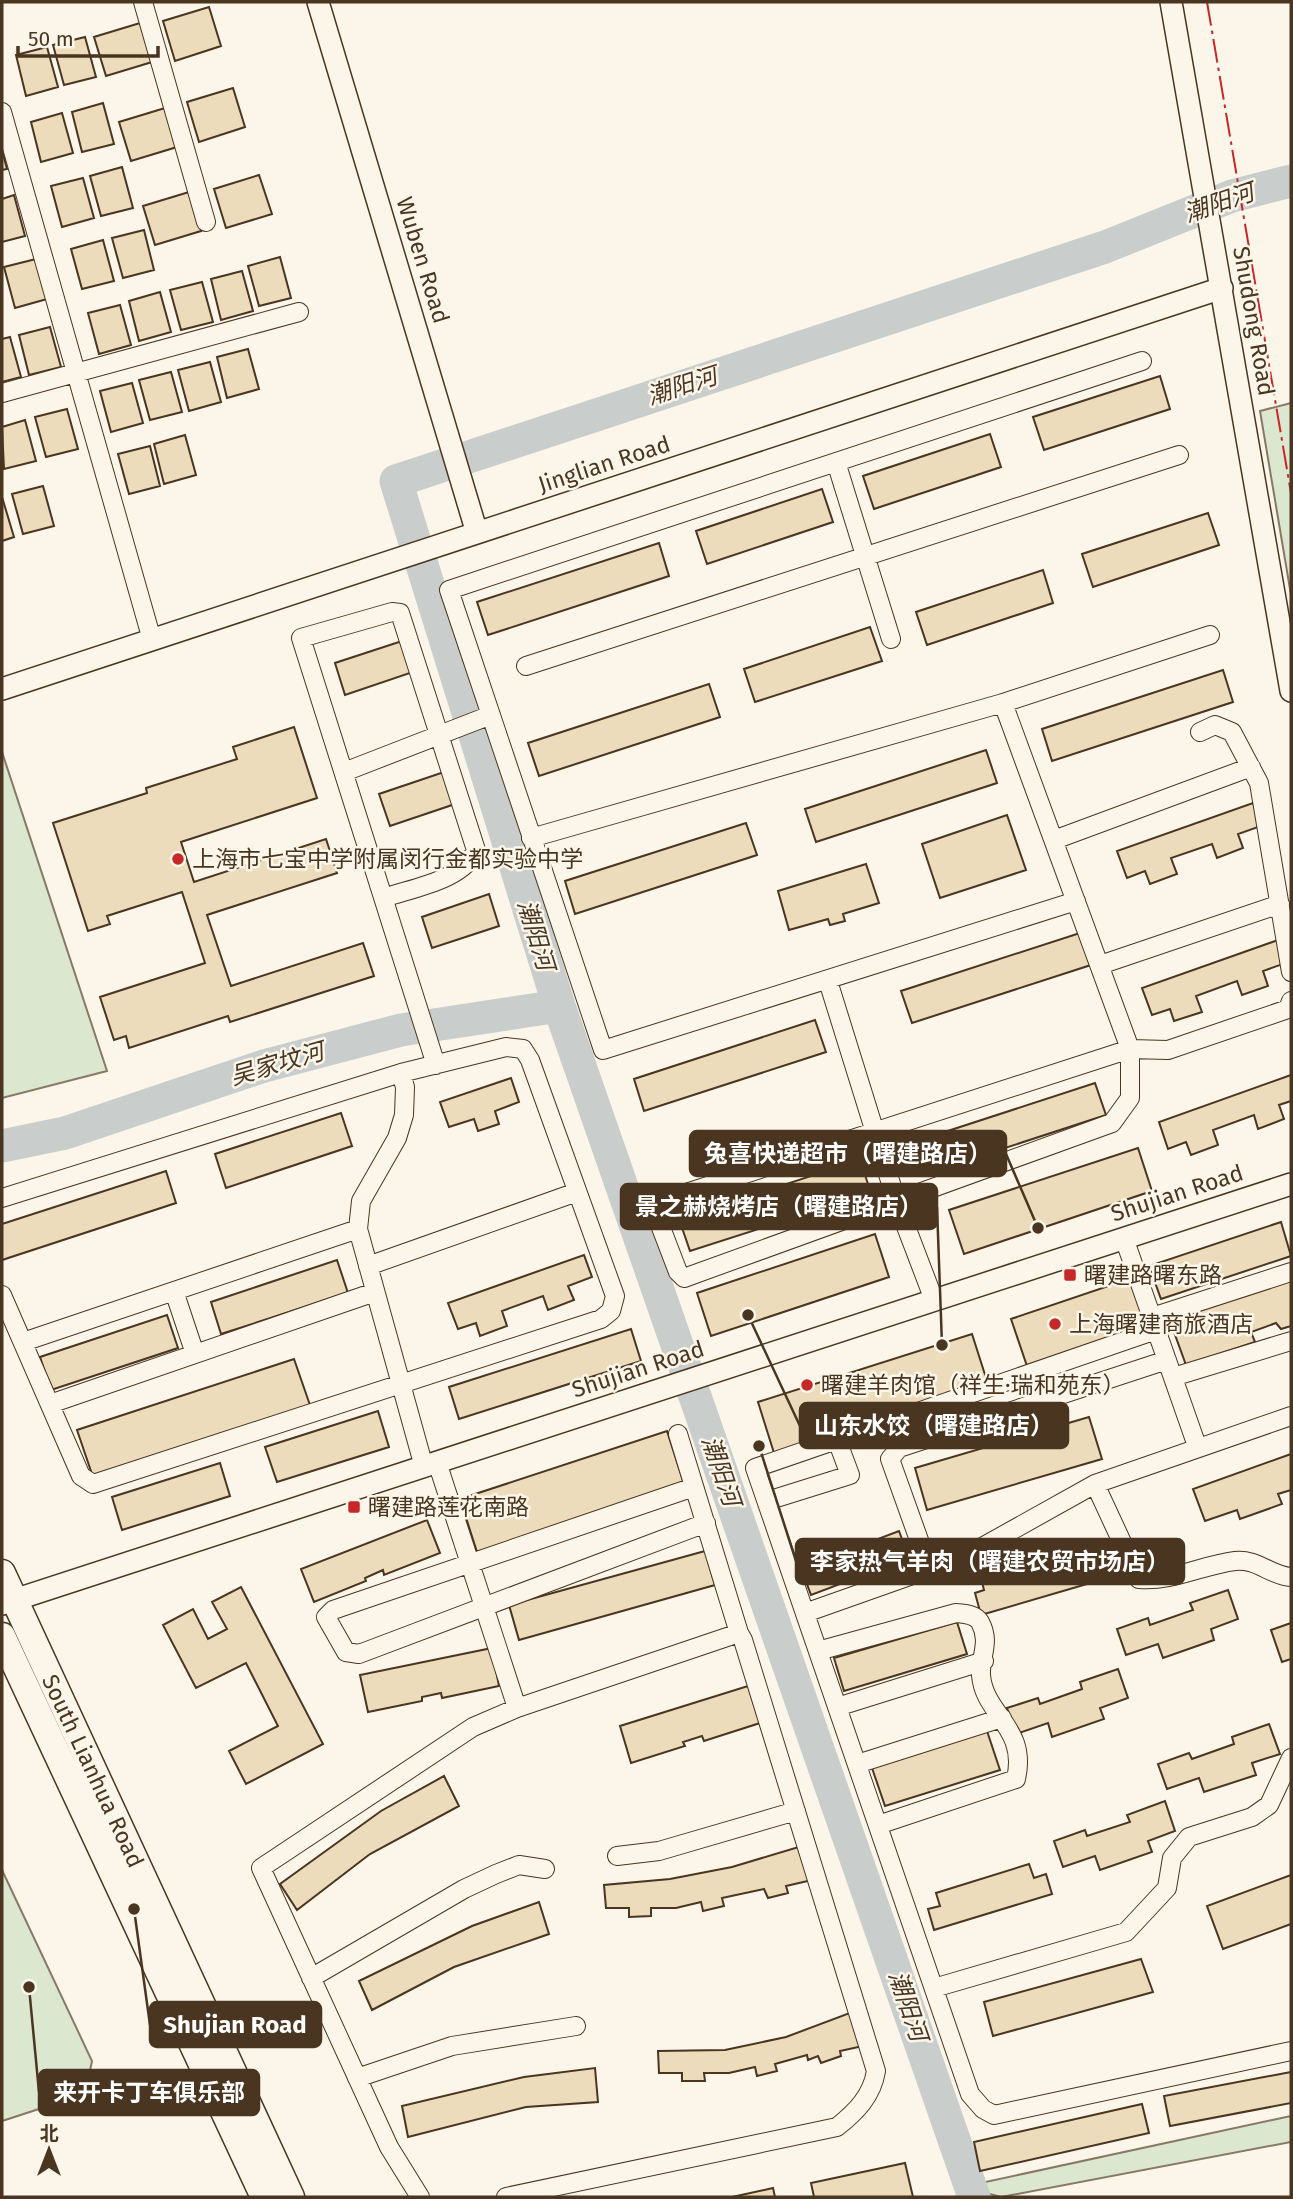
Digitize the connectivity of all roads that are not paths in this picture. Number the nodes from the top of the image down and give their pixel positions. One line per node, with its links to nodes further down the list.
1 (144, 2): 5 (street)
2 (318, 2): 13 (street, Wuben Road)
3 (1171, 2): 6 (street, Shudong Road)
4 (2, 112): 9 (street)
5 (206, 222)
6 (1222, 288): 13 (street, Jinglian Road); 20 (street, Shudong Road)
7 (299, 312): 9 (street)
8 (1142, 361): 12 (street)
9 (76, 373): 10 (street); 17 (street)
10 (2, 393)
11 (1179, 455): 14 (street)
12 (836, 462): 14 (street); 22 (street)
13 (477, 533): 17 (street, Jinglian Road)
14 (865, 556): 16 (street); 18 (street)
15 (1210, 635): 21 (street)
16 (891, 639)
17 (152, 640): 19 (street, Jinglian Road)
18 (526, 666)
19 (2, 689)
20 (1291, 691)
21 (1003, 703): 27 (street); 28 (street)
22 (491, 715): 24 (street); 27 (street)
23 (1200, 732): 25 (street)
24 (444, 733): 26 (street); 26 (street); 29 (street)
25 (1251, 767): 28 (street); 31 (street)
26 (344, 772): 29 (street)
27 (531, 838): 34 (street)
28 (1054, 840): 30 (street)
29 (384, 898): 37 (street)
30 (1076, 901): 32 (street); 34 (street)
31 (1280, 904): 32 (street); 33 (street)
32 (1100, 965): 36 (street)
33 (1291, 972)
34 (828, 981): 39 (street)
35 (1291, 1001): 36 (street)
36 (1130, 1049): 39 (street); 43 (street)
37 (436, 1065): 38 (street); 41 (street)
38 (401, 1073): 42 (street); 44 (street)
39 (875, 1132): 43 (street); 43 (street)
40 (1291, 1184): 45 (street, Shujian Road)
41 (577, 1192): 46 (street); 57 (street)
42 (2, 1198)
43 (897, 1203): 51 (street)
44 (358, 1229): 46 (street); 48 (street)
45 (1124, 1238): 51 (street, Shujian Road); 52 (street)
46 (368, 1266): 49 (street)
47 (1291, 1272): 52 (street)
48 (174, 1291): 54 (street); 55 (street)
49 (375, 1292): 55 (street); 57 (street)
50 (2, 1294): 54 (street)
51 (934, 1300): 63 (street, Shujian Road)
52 (1154, 1324): 56 (street); 61 (street)
53 (1291, 1341): 56 (street)
54 (23, 1342): 58 (street)
55 (195, 1354): 58 (street)
56 (1170, 1368): 62 (street); 69 (street)
57 (401, 1384): 58 (street); 63 (street)
58 (50, 1404)
59 (1291, 1416): 62 (street)
60 (678, 1434): 65 (street)
61 (837, 1440): 66 (street); 66 (street)
62 (1197, 1446): 64 (street)
63 (430, 1464): 68 (street); 72 (street, Shujian Road)
64 (1095, 1483): 69 (street); 71 (street)
65 (694, 1487): 67 (street); 68 (street)
66 (767, 1501): 74 (street)
67 (706, 1523): 73 (street); 75 (street)
68 (470, 1561): 73 (street); 73 (street)
69 (929, 1569): 74 (street)
70 (2, 1573): 72 (main road, South Lianhua Road)
71 (1291, 1577)
72 (8, 1602): 94 (main road, South Lianhua Road)
73 (484, 1606): 80 (street)
74 (805, 1613): 77 (street)
75 (738, 1633): 80 (street); 84 (street)
76 (2, 1636): 93 (main road)
77 (818, 1651): 78 (street); 79 (street)
78 (984, 1661): 79 (street); 81 (street)
79 (837, 1707): 83 (street)
80 (517, 1708): 88 (street)
81 (1002, 1718): 83 (street); 85 (street)
82 (1291, 1758): 89 (street)
83 (857, 1764): 85 (street)
84 (796, 1811): 86 (street); 96 (street)
85 (878, 1825): 89 (street)
86 (617, 1856)
87 (545, 1868): 88 (street)
88 (311, 1978): 92 (street)
89 (934, 1988): 91 (street)
90 (576, 2026): 92 (street)
91 (1291, 2051)
92 (357, 2078): 95 (street)
93 (264, 2197)
94 (291, 2197)
95 (420, 2197)
96 (506, 2197)

